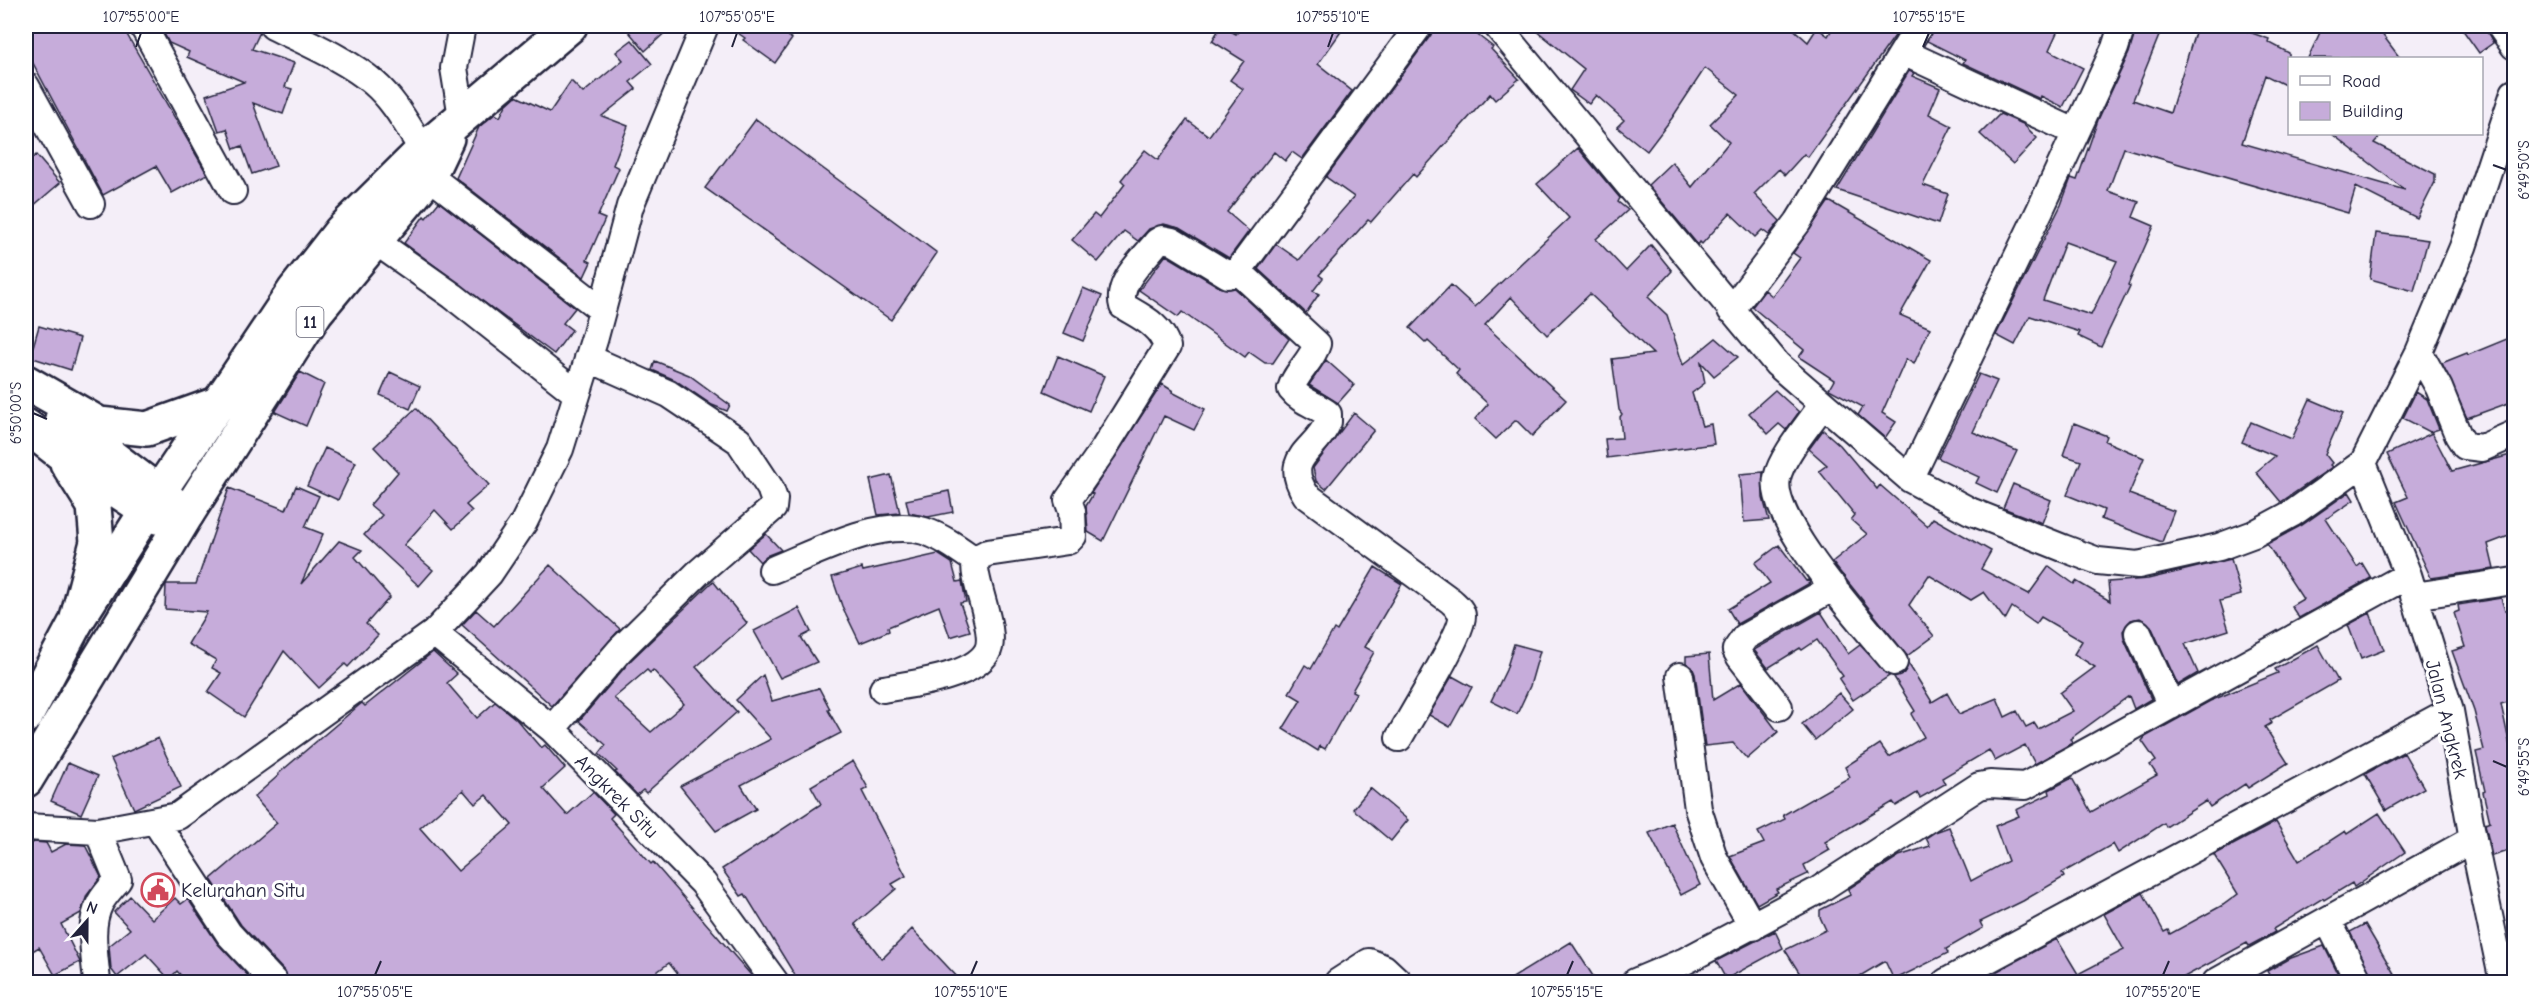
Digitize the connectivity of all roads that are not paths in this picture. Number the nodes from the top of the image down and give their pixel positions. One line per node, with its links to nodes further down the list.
1 (143, 26): 18 (street)
2 (273, 26): 17 (street)
3 (462, 26): 15 (street)
4 (570, 26): 15 (highway, 11)
5 (705, 26): 22 (street)
6 (1419, 26): 21 (street)
7 (1497, 26): 23 (street)
8 (1919, 26): 12 (street)
9 (2122, 26): 16 (street)
10 (2500, 26): 11 (street)
11 (2514, 46)
12 (1903, 52): 16 (street); 23 (street)
13 (26, 86): 19 (street)
14 (2514, 93): 24 (street)
15 (458, 120): 17 (highway, 11)
16 (2075, 132): 35 (street)
17 (428, 165): 20 (highway, 11); 22 (street); 29 (highway, 11)
18 (234, 191)
19 (91, 204)
20 (375, 241): 28 (street); 37 (highway, 11)
21 (1238, 271): 38 (street); 54 (street)
22 (602, 310): 25 (street)
23 (1731, 310): 30 (street)
24 (2419, 352): 32 (street); 34 (street)
25 (588, 358): 28 (street); 53 (street)
26 (26, 382): 29 (highway)
27 (26, 392): 36 (highway)
28 (578, 394): 44 (street)
29 (217, 404): 36 (highway, 11)
30 (1823, 404): 35 (street); 42 (street)
31 (26, 426): 33 (highway)
32 (2514, 434)
33 (62, 454): 36 (highway); 43 (highway)
34 (2363, 463): 35 (street); 41 (street, Jalan Angkrek)
35 (1910, 479)
36 (153, 501): 37 (highway); 43 (highway, 11)
37 (182, 523): 55 (highway, 11)
38 (976, 561): 39 (street); 48 (street)
39 (772, 570)
40 (2514, 581): 41 (street)
41 (2411, 585): 49 (street); 51 (street, Jalan Angkrek)
42 (1834, 587): 46 (street); 50 (street)
43 (76, 622): 52 (highway, 11)
44 (434, 633): 53 (street, Angkrek Situ); 56 (street)
45 (2138, 633): 49 (street)
46 (1894, 662)
47 (1680, 676): 61 (street)
48 (883, 689)
49 (2171, 706): 61 (street)
50 (1779, 707)
51 (2450, 711): 59 (street, Jalan Angkrek); 68 (street)
52 (26, 716)
53 (552, 729): 64 (street, Angkrek Situ)
54 (1399, 738)
55 (26, 780)
56 (155, 821): 58 (street); 63 (street)
57 (26, 827): 58 (street)
58 (98, 831): 62 (street)
59 (2473, 839): 60 (street); 71 (street, Jalan Angkrek)
60 (2328, 921): 69 (street); 70 (street)
61 (1753, 927): 67 (street)
62 (97, 982)
63 (274, 982)
64 (776, 982)
65 (1338, 982): 66 (street)
66 (1399, 982)
67 (1635, 982)
68 (1946, 982)
69 (2216, 982)
70 (2359, 982)
71 (2504, 982)

